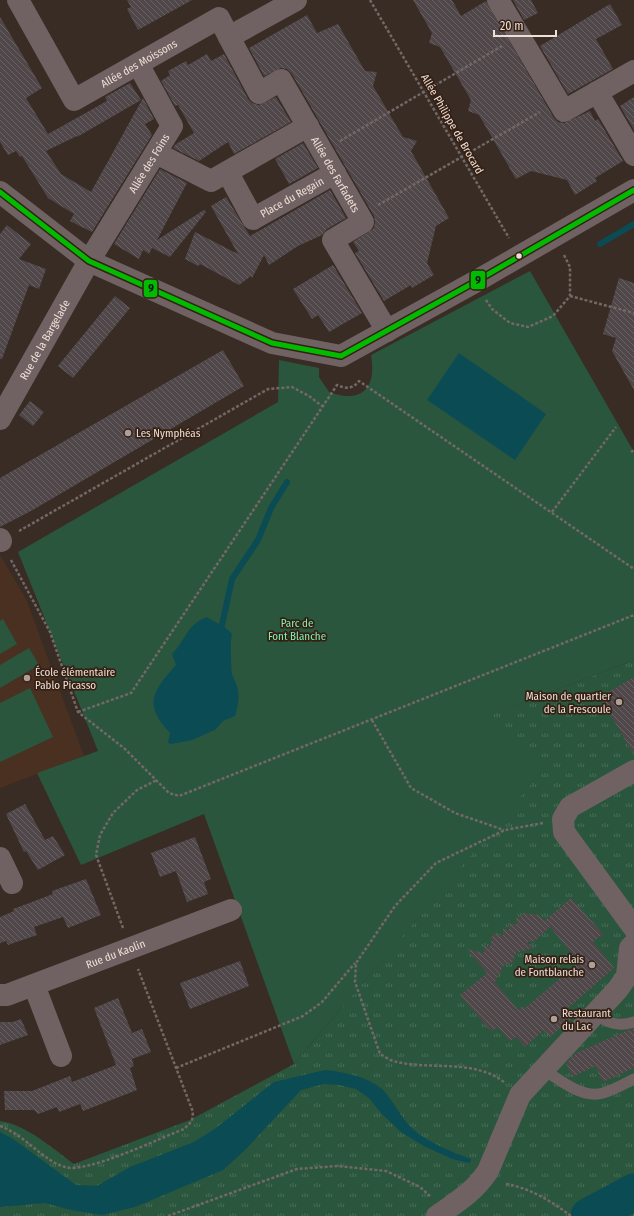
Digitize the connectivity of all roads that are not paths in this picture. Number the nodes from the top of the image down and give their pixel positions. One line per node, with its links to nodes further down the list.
1 (18, 0): 5 (street, Allée des Moissons)
2 (296, 0): 4 (street)
3 (498, 0): 7 (street)
4 (229, 37): 5 (street, Allée des Moissons); 8 (street, Allée des Farfadets)
5 (138, 64): 9 (street, Allée des Foins)
6 (634, 71): 7 (street)
7 (597, 92): 10 (street)
8 (308, 126): 11 (street); 12 (street, Allée des Farfadets)
9 (156, 153): 11 (street); 15 (street, Allée des Foins)
10 (634, 155)
11 (228, 173): 12 (street, Place du Regain)
12 (335, 173): 16 (street, Allée des Farfadets)
13 (634, 190): 16 (street)
14 (0, 192): 15 (street)
15 (89, 261): 16 (street); 17 (street, Rue de la Bargelade)
16 (387, 332)
17 (0, 419)
18 (634, 771): 22 (street)
19 (0, 858): 20 (street)
20 (12, 883)
21 (231, 910): 24 (street, Rue du Kaolin)
22 (634, 928)
23 (634, 944): 26 (street)
24 (34, 985): 25 (street, Rue du Kaolin); 28 (street)
25 (0, 995)
26 (595, 1014): 27 (lane); 29 (street)
27 (634, 1022)
28 (61, 1056)
29 (544, 1070): 30 (lane); 31 (street)
30 (634, 1079)
31 (442, 1212)

